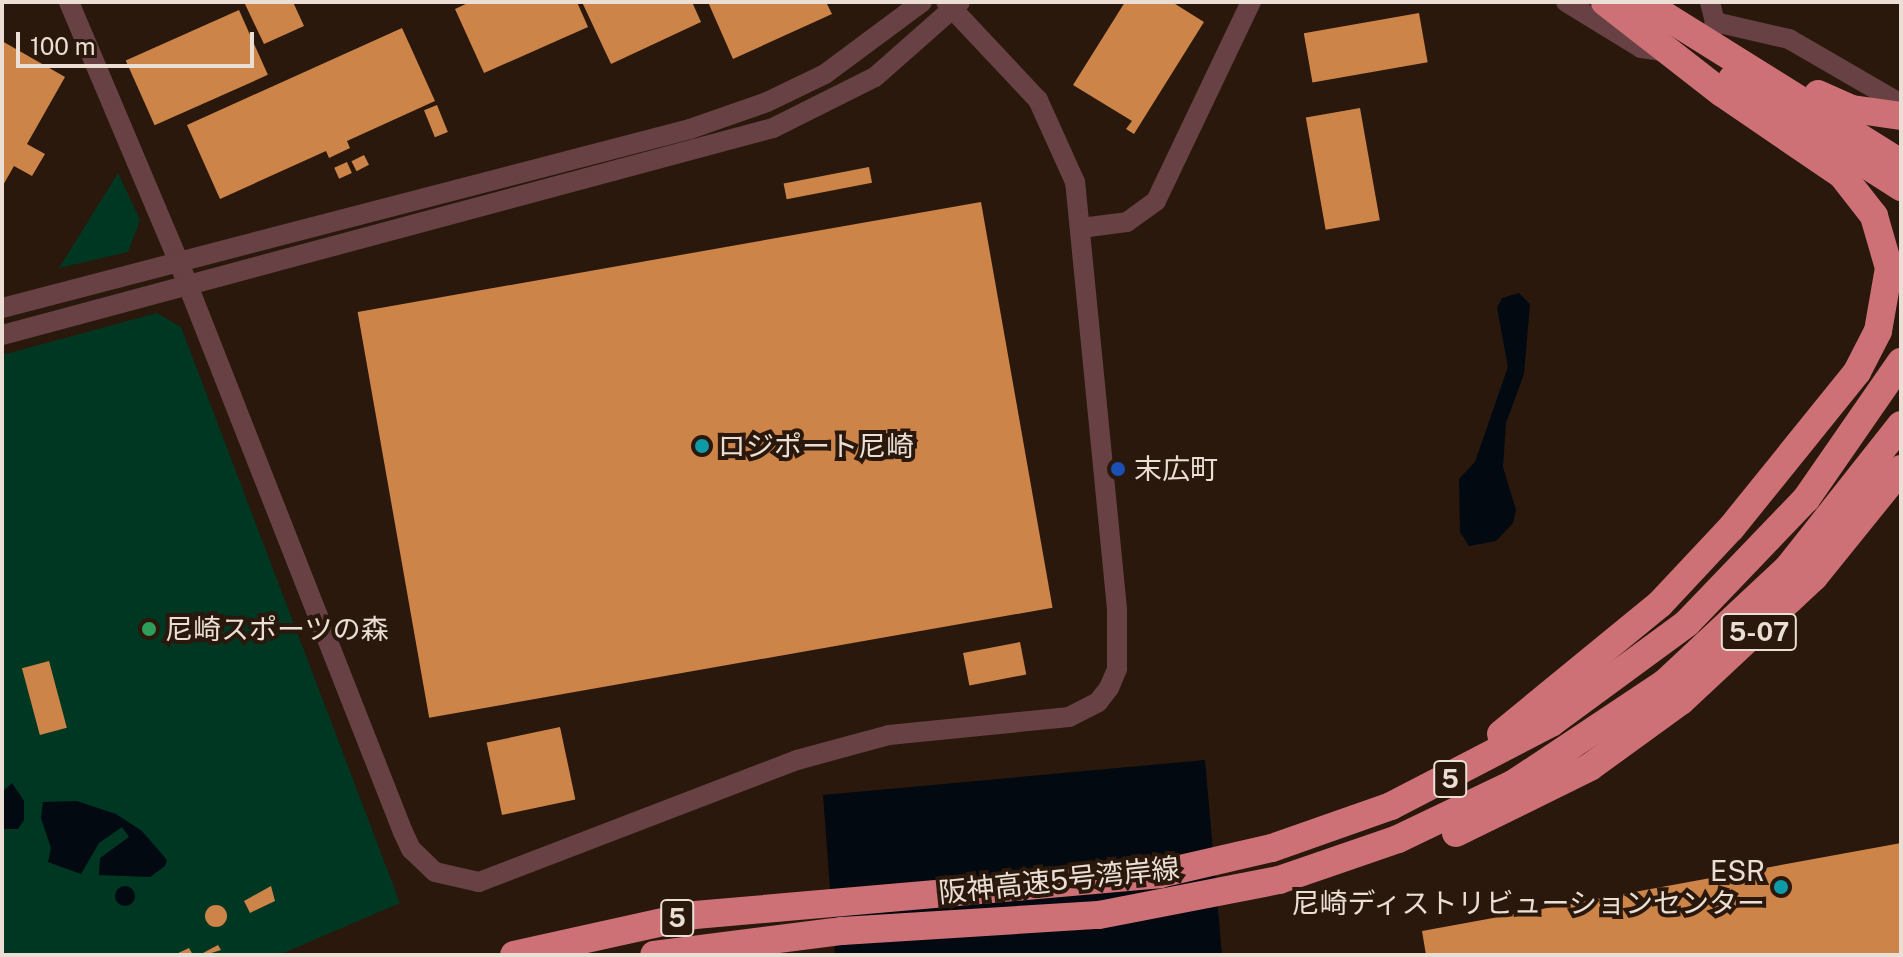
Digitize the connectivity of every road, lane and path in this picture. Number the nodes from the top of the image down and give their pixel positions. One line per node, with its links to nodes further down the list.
1 (922, 2): 16 (street)
2 (1251, 2): 15 (street)
3 (1566, 2): 10 (street)
4 (1605, 2): 23 (highway, bridge)
5 (1613, 2): 14 (highway)
6 (1643, 2): 13 (highway, bridge)
7 (1672, 2): 12 (highway, bridge)
8 (953, 4): 15 (street); 17 (street)
9 (77, 5): 16 (street)
10 (1713, 12): 11 (street)
11 (1901, 104)
12 (1901, 116)
13 (1901, 163)
14 (1901, 187)
15 (1081, 228): 17 (street)
16 (178, 260): 17 (street); 18 (street)
17 (188, 287): 19 (street)
18 (2, 308)
19 (2, 335)
20 (1901, 362): 23 (highway, 阪神高速5号湾岸線 / 5)
21 (1901, 425): 24 (highway, 阪神高速5号湾岸線 / 5)
22 (1901, 469): 24 (highway, 5-07)
23 (1330, 831): 25 (highway, 阪神高速5号湾岸線 / 5)
24 (1099, 915): 26 (highway, 阪神高速5号湾岸線 / 5)
25 (514, 955)
26 (654, 955)

